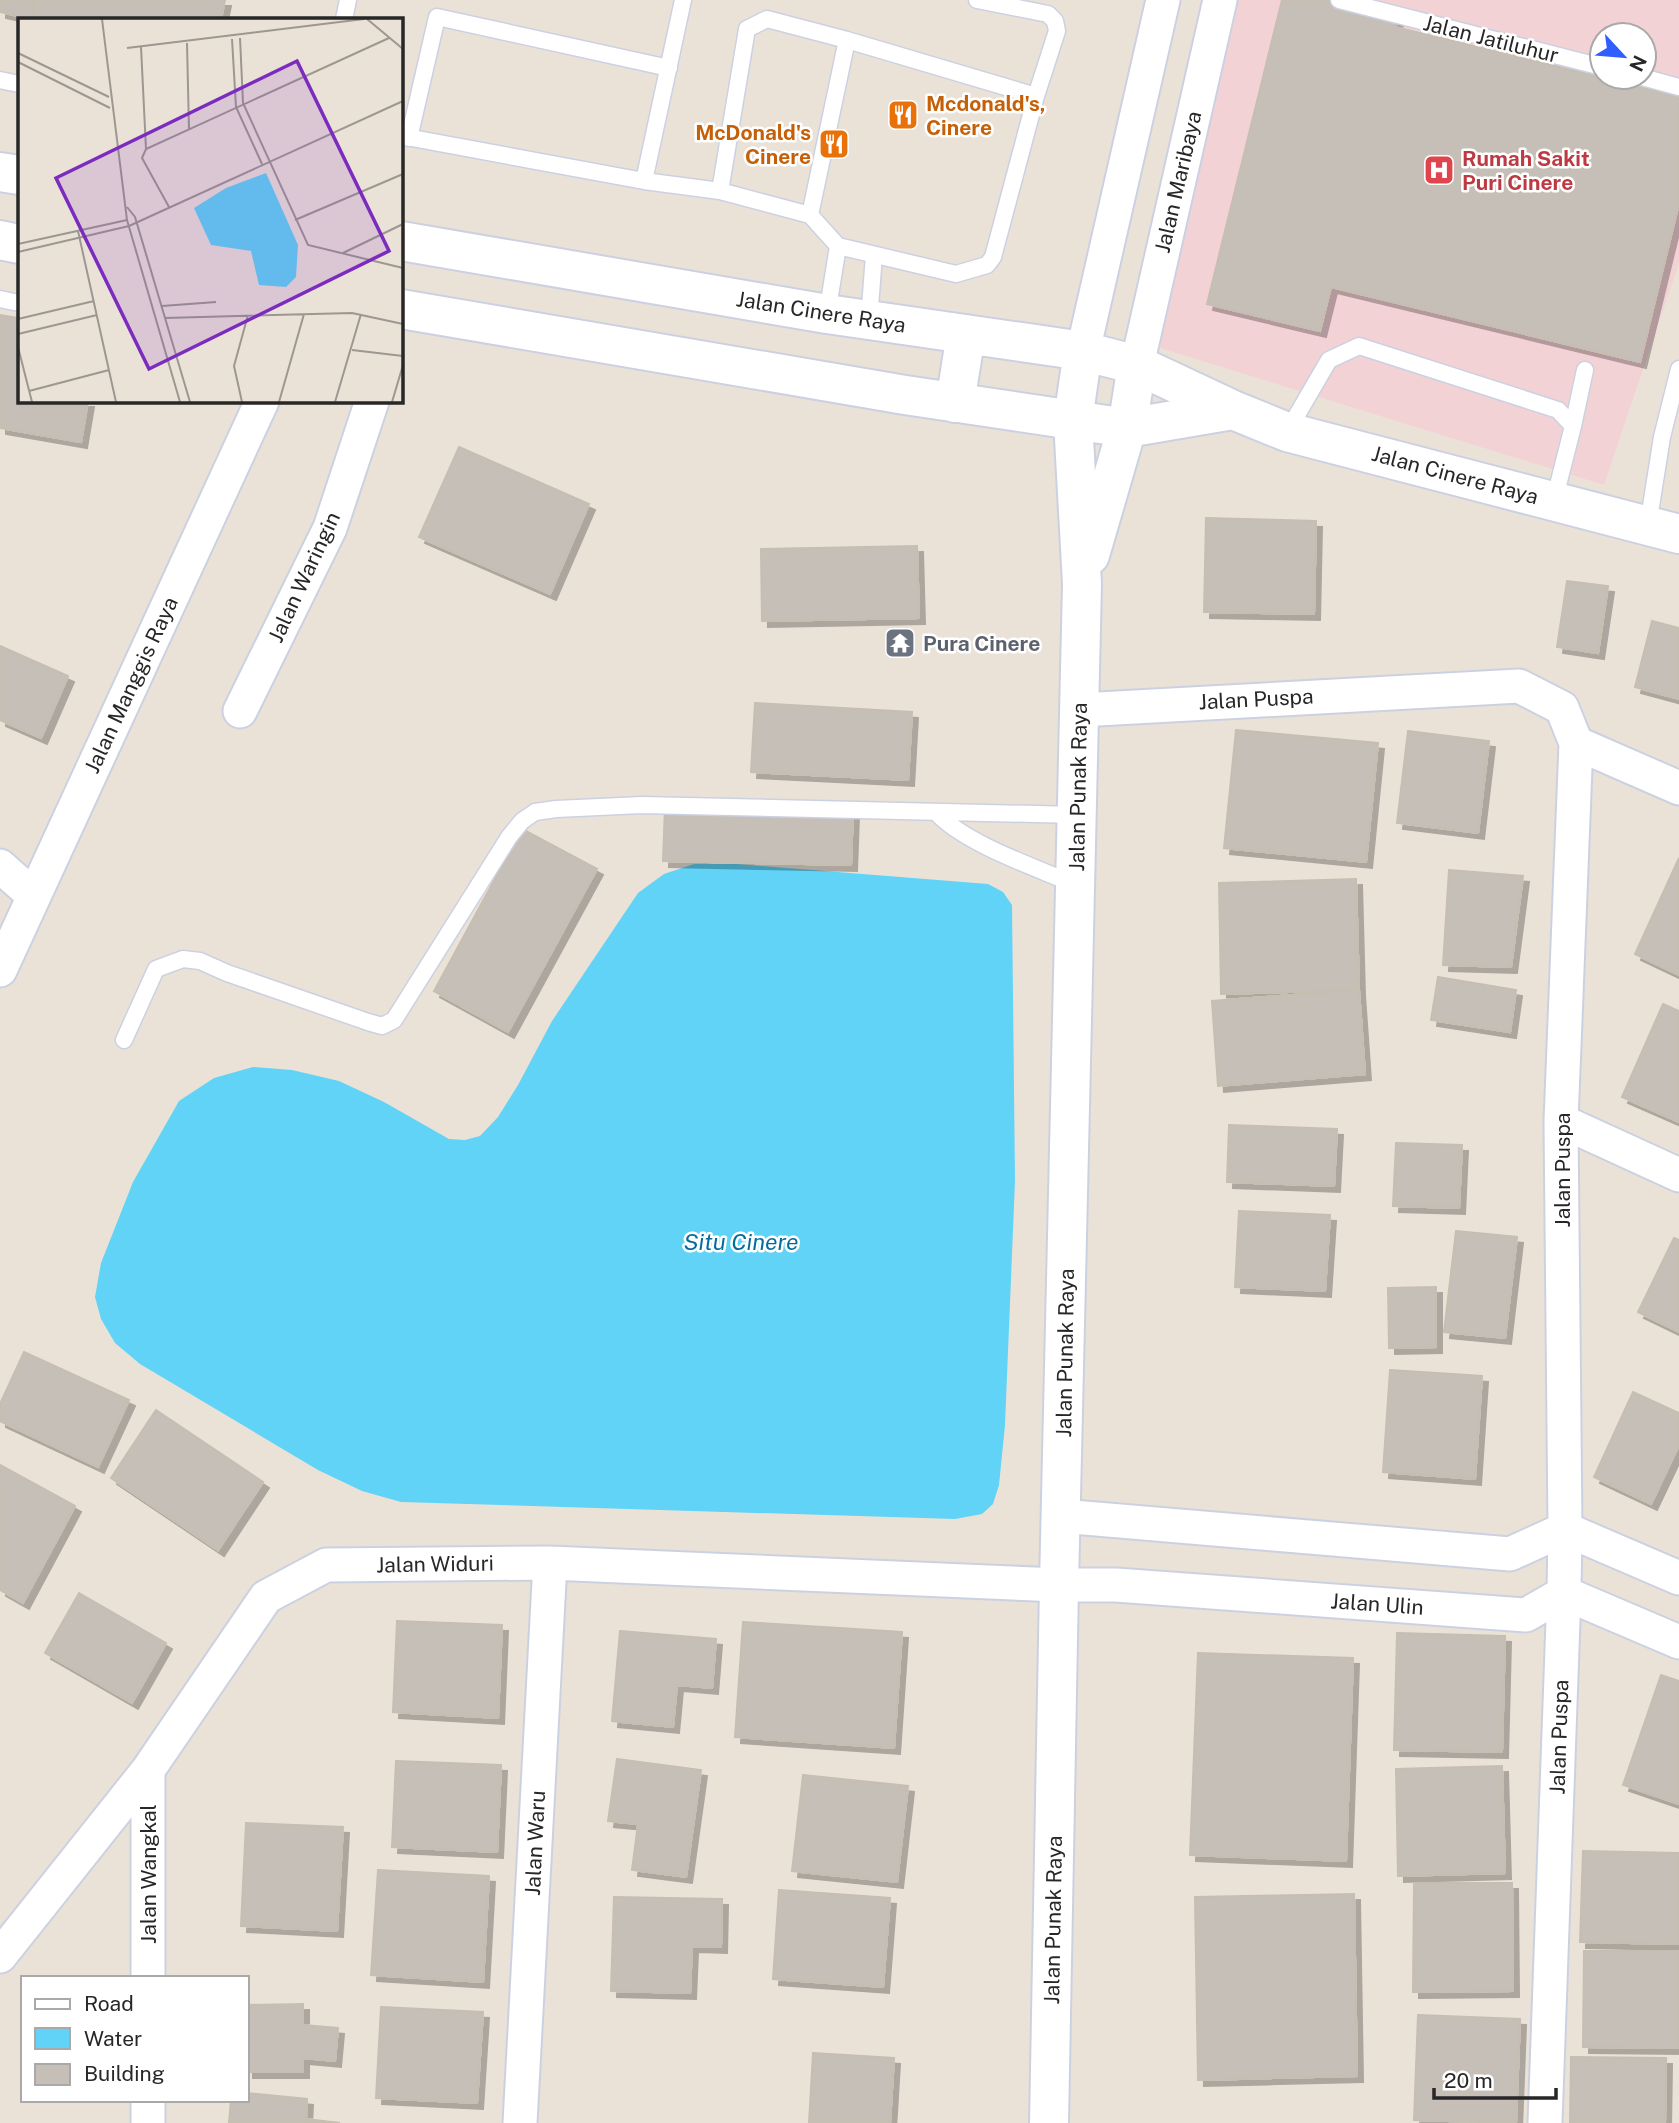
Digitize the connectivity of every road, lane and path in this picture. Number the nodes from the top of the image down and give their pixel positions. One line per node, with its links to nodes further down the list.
1 (348, 0): 9 (lane)
2 (441, 0): 8 (lane)
3 (684, 0): 12 (lane)
4 (977, 0): 17 (lane)
5 (1163, 0): 35 (street)
6 (1220, 0): 36 (street, Jalan Maribaya)
7 (1339, 0): 11 (lane, Jalan Jatiluhur)
8 (437, 17): 12 (lane); 18 (lane)
9 (344, 18)
10 (846, 40): 17 (lane); 22 (lane); 23 (lane)
11 (1588, 63)
12 (669, 68): 21 (lane)
13 (0, 80): 15 (lane)
14 (1658, 81): 16 (lane)
15 (18, 83)
16 (1679, 86)
17 (1036, 96): 28 (lane)
18 (405, 137): 21 (lane)
19 (0, 172): 20 (main road)
20 (18, 175)
21 (644, 181): 22 (lane)
22 (720, 191): 23 (lane)
23 (810, 215): 27 (lane)
24 (0, 240): 26 (main road)
25 (402, 241): 32 (main road, Jalan Cinere Raya)
26 (18, 244)
27 (838, 246): 28 (lane); 32 (lane)
28 (874, 255): 33 (lane)
29 (0, 299): 30 (lane)
30 (18, 303)
31 (402, 309): 41 (main road)
32 (827, 314): 33 (main road, Jalan Cinere Raya)
33 (869, 320): 34 (main road, Jalan Cinere Raya)
34 (966, 334): 35 (main road, Jalan Cinere Raya); 41 (main road)
35 (1083, 351): 36 (main road, Jalan Cinere Raya); 43 (main road, Jalan Punak Raya)
36 (1136, 365): 42 (main road, Jalan Cinere Raya); 45 (main road, Jalan Punak Raya)
37 (1679, 369): 48 (lane)
38 (1585, 370): 44 (lane)
39 (262, 402): 58 (street, Jalan Manggis Raya)
40 (372, 402): 50 (street, Jalan Waringin)
41 (955, 402): 43 (main road)
42 (1233, 410): 45 (main road); 46 (main road, Jalan Cinere Raya)
43 (1073, 420): 45 (main road); 49 (main road, Jalan Punak Raya)
44 (1573, 426): 46 (lane); 47 (lane)
45 (1126, 428): 49 (main road, Jalan Punak Raya)
46 (1287, 432): 47 (main road, Jalan Cinere Raya)
47 (1554, 501): 48 (main road, Jalan Cinere Raya)
48 (1663, 529)
49 (1082, 584): 51 (main road, Jalan Punak Raya)
50 (240, 710)
51 (1080, 710): 52 (street, Jalan Puspa); 55 (main road, Jalan Punak Raya)
52 (1576, 743): 53 (street); 61 (street, Jalan Puspa)
53 (1679, 788)
54 (936, 812): 55 (lane); 57 (lane); 60 (lane)
55 (1077, 816): 57 (main road, Jalan Punak Raya)
56 (0, 866): 58 (street)
57 (1076, 885): 63 (main road, Jalan Punak Raya)
58 (27, 910): 59 (street, Jalan Manggis Raya)
59 (0, 970)
60 (124, 1040)
61 (1561, 1121): 62 (street); 64 (street, Jalan Puspa)
62 (1679, 1175)
63 (1061, 1516): 64 (street); 67 (main road, Jalan Punak Raya)
64 (1565, 1529): 66 (street); 68 (street, Jalan Puspa)
65 (550, 1563): 67 (street, Jalan Widuri); 70 (street, Jalan Widuri); 75 (street, Jalan Waru)
66 (1679, 1578)
67 (1059, 1585): 68 (street, Jalan Ulin); 76 (main road, Jalan Punak Raya)
68 (1564, 1593): 69 (street); 77 (street, Jalan Puspa)
69 (1679, 1642)
70 (148, 1770): 71 (street, Jalan Widuri); 72 (street, Jalan Wangkal)
71 (0, 1956)
72 (148, 1976)
73 (148, 2102): 74 (street)
74 (148, 2123)
75 (520, 2123)
76 (1049, 2123)
77 (1545, 2123)

